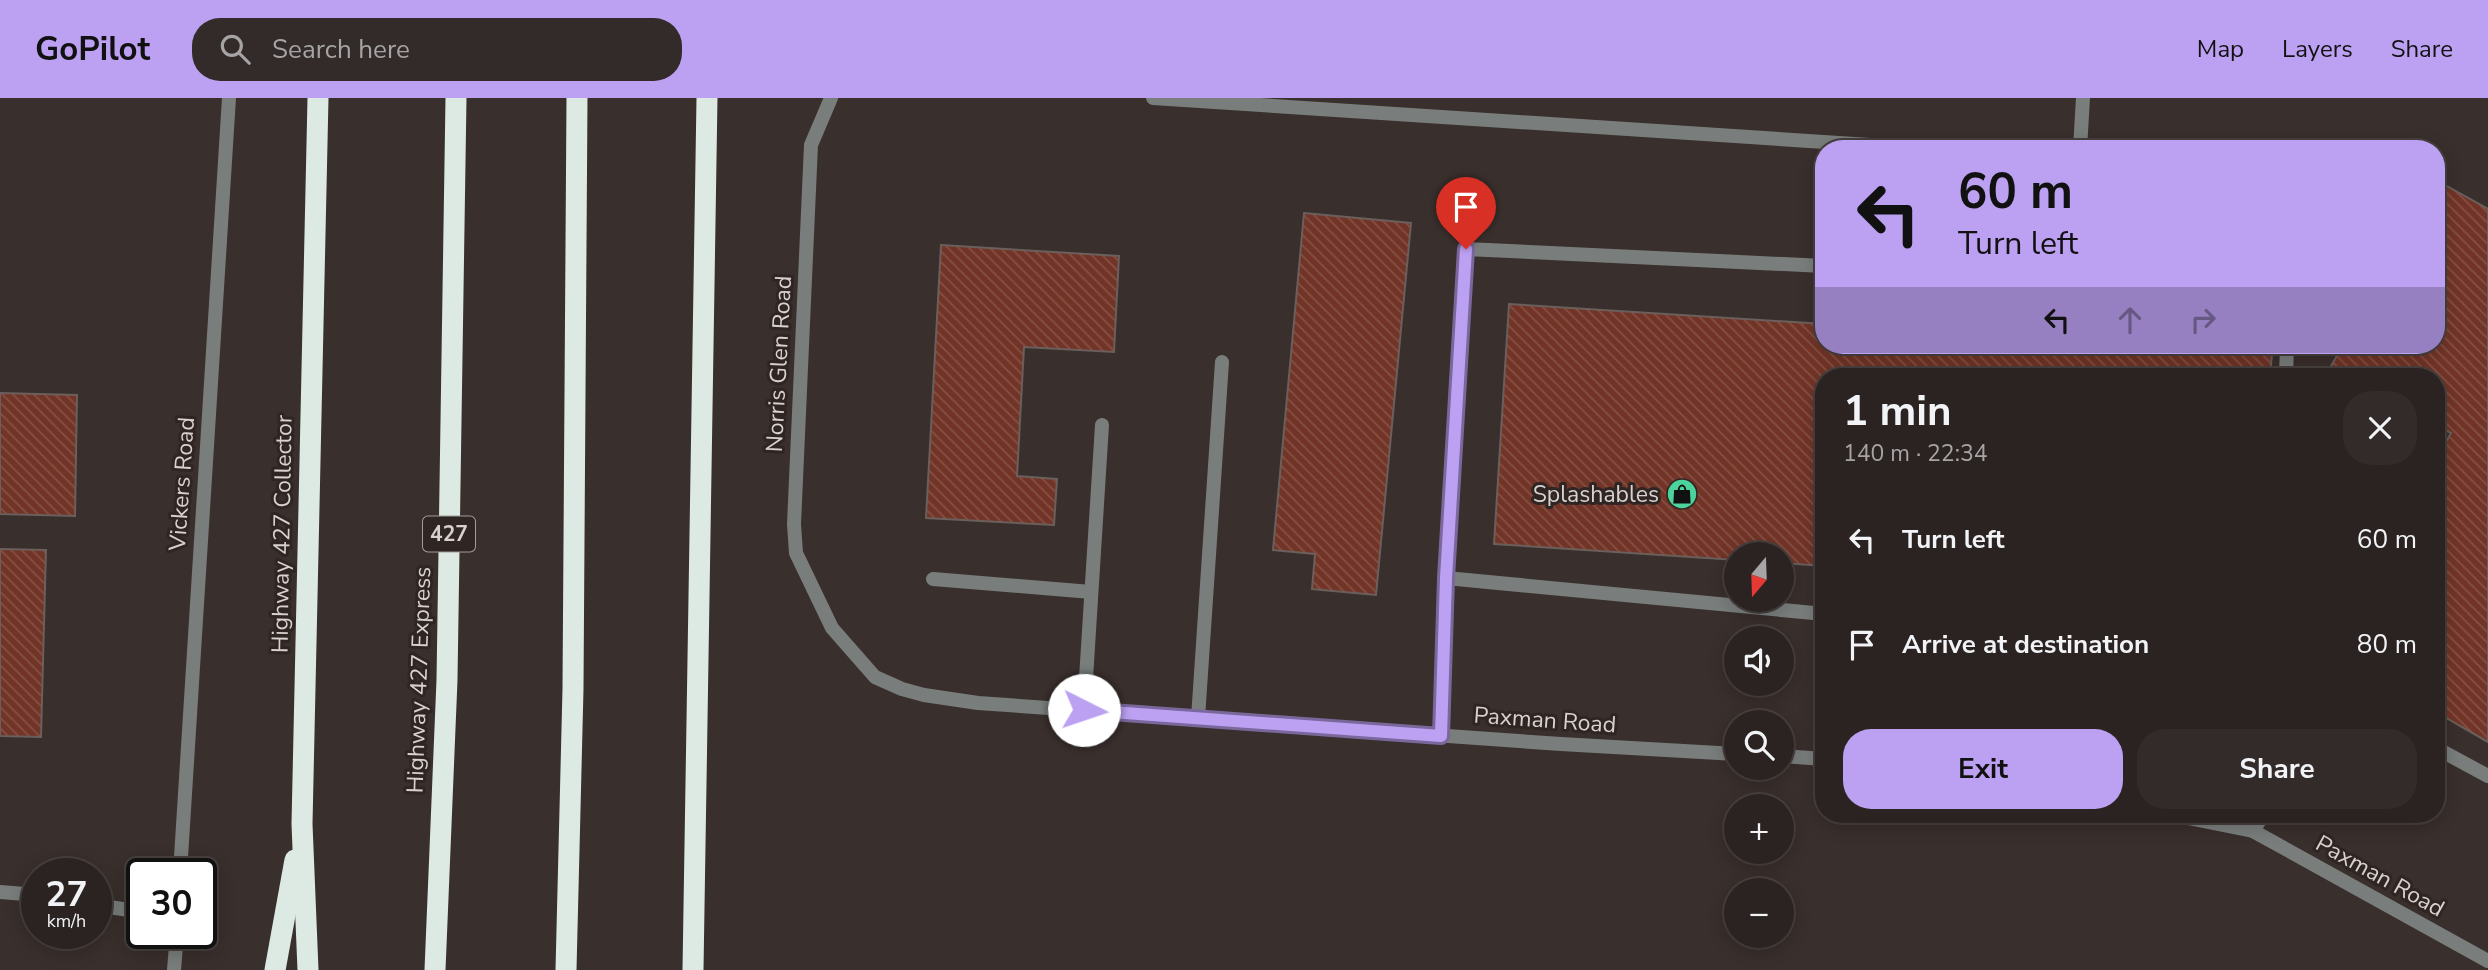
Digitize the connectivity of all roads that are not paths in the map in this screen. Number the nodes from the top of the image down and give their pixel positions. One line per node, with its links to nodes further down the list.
1 (229, 98): 31 (street, Vickers Road)
2 (318, 98): 29 (highway, Highway 427 Collector)
3 (456, 98): 39 (highway, Highway 427 Express / 427)
4 (577, 98): 40 (highway)
5 (707, 98): 41 (highway)
6 (831, 98): 18 (street, Norris Glen Road)
7 (1153, 98): 10 (street)
8 (2083, 98): 9 (street)
9 (2081, 140)
10 (1815, 141)
11 (1815, 266): 14 (street)
12 (1222, 362): 20 (street)
13 (1101, 425): 16 (street)
14 (1446, 578): 17 (street); 21 (street)
15 (933, 579): 16 (street)
16 (1091, 592): 19 (street)
17 (1815, 613)
18 (831, 628): 19 (street, Paxman Road)
19 (1084, 710): 20 (street, Paxman Road)
20 (1198, 718): 21 (street, Paxman Road)
21 (1441, 736): 22 (street, Paxman Road)
22 (1724, 753)
23 (2445, 753): 26 (street)
24 (1794, 757): 25 (street)
25 (1815, 758)
26 (2488, 776)
27 (2217, 823): 30 (street, Paxman Road)
28 (2258, 823): 30 (street)
29 (302, 824): 37 (highway); 38 (highway, Highway 427 Collector)
30 (2253, 831): 35 (street, Paxman Road)
31 (181, 858)
32 (0, 892): 33 (street)
33 (21, 894)
34 (176, 949): 36 (street)
35 (2488, 961)
36 (174, 970)
37 (275, 970)
38 (308, 970)
39 (435, 970)
40 (566, 970)
41 (693, 970)

